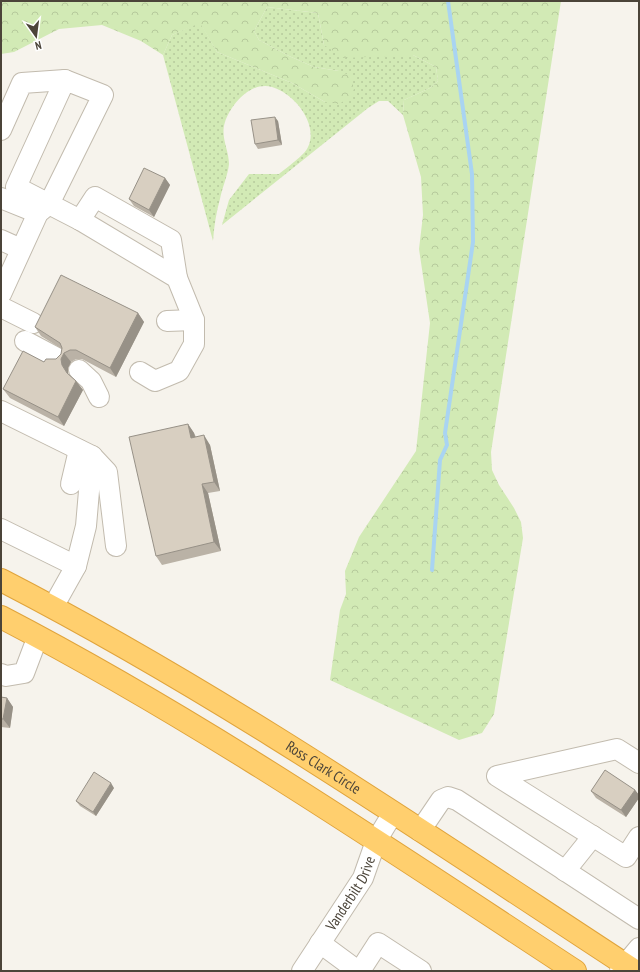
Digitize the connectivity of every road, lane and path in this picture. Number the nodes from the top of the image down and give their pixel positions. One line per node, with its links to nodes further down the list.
1 (65, 80): 2 (street); 3 (street); 4 (street)
2 (1, 130)
3 (6, 188): 4 (street)
4 (44, 208): 5 (street); 7 (street)
5 (80, 220): 8 (street); 8 (street)
6 (1, 240): 7 (street)
7 (21, 249): 9 (street)
8 (177, 278): 11 (street)
9 (1, 294)
10 (1, 307): 13 (street)
11 (194, 320): 12 (street); 15 (street)
12 (167, 321)
13 (57, 358)
14 (79, 370): 16 (street)
15 (140, 372)
16 (100, 397)
17 (1, 410): 18 (street)
18 (85, 453): 19 (street); 21 (street); 22 (street)
19 (70, 484)
20 (1, 530): 22 (street)
21 (116, 546)
22 (76, 566): 24 (street)
23 (1, 580): 24 (highway, Ross Clark Circle)
24 (53, 607): 26 (highway); 28 (highway, Ross Clark Circle)
25 (1, 617): 26 (highway)
26 (38, 636): 27 (street); 29 (highway)
27 (1, 674)
28 (198, 689): 29 (highway); 31 (highway, Ross Clark Circle)
29 (182, 718): 35 (highway)
30 (639, 763): 33 (street)
31 (393, 813): 32 (highway, Ross Clark Circle); 35 (street, Vanderbilt Drive)
32 (420, 831): 36 (street); 40 (highway, Ross Clark Circle)
33 (593, 836): 34 (street); 36 (street)
34 (639, 837)
35 (376, 841): 38 (street, Vanderbilt Drive); 44 (highway)
36 (565, 872): 37 (street)
37 (639, 919)
38 (320, 944): 41 (street); 42 (street, Vanderbilt Drive)
39 (639, 948): 40 (street)
40 (627, 969)
41 (354, 970): 43 (street)
42 (302, 971)
43 (421, 971)
44 (575, 971)

